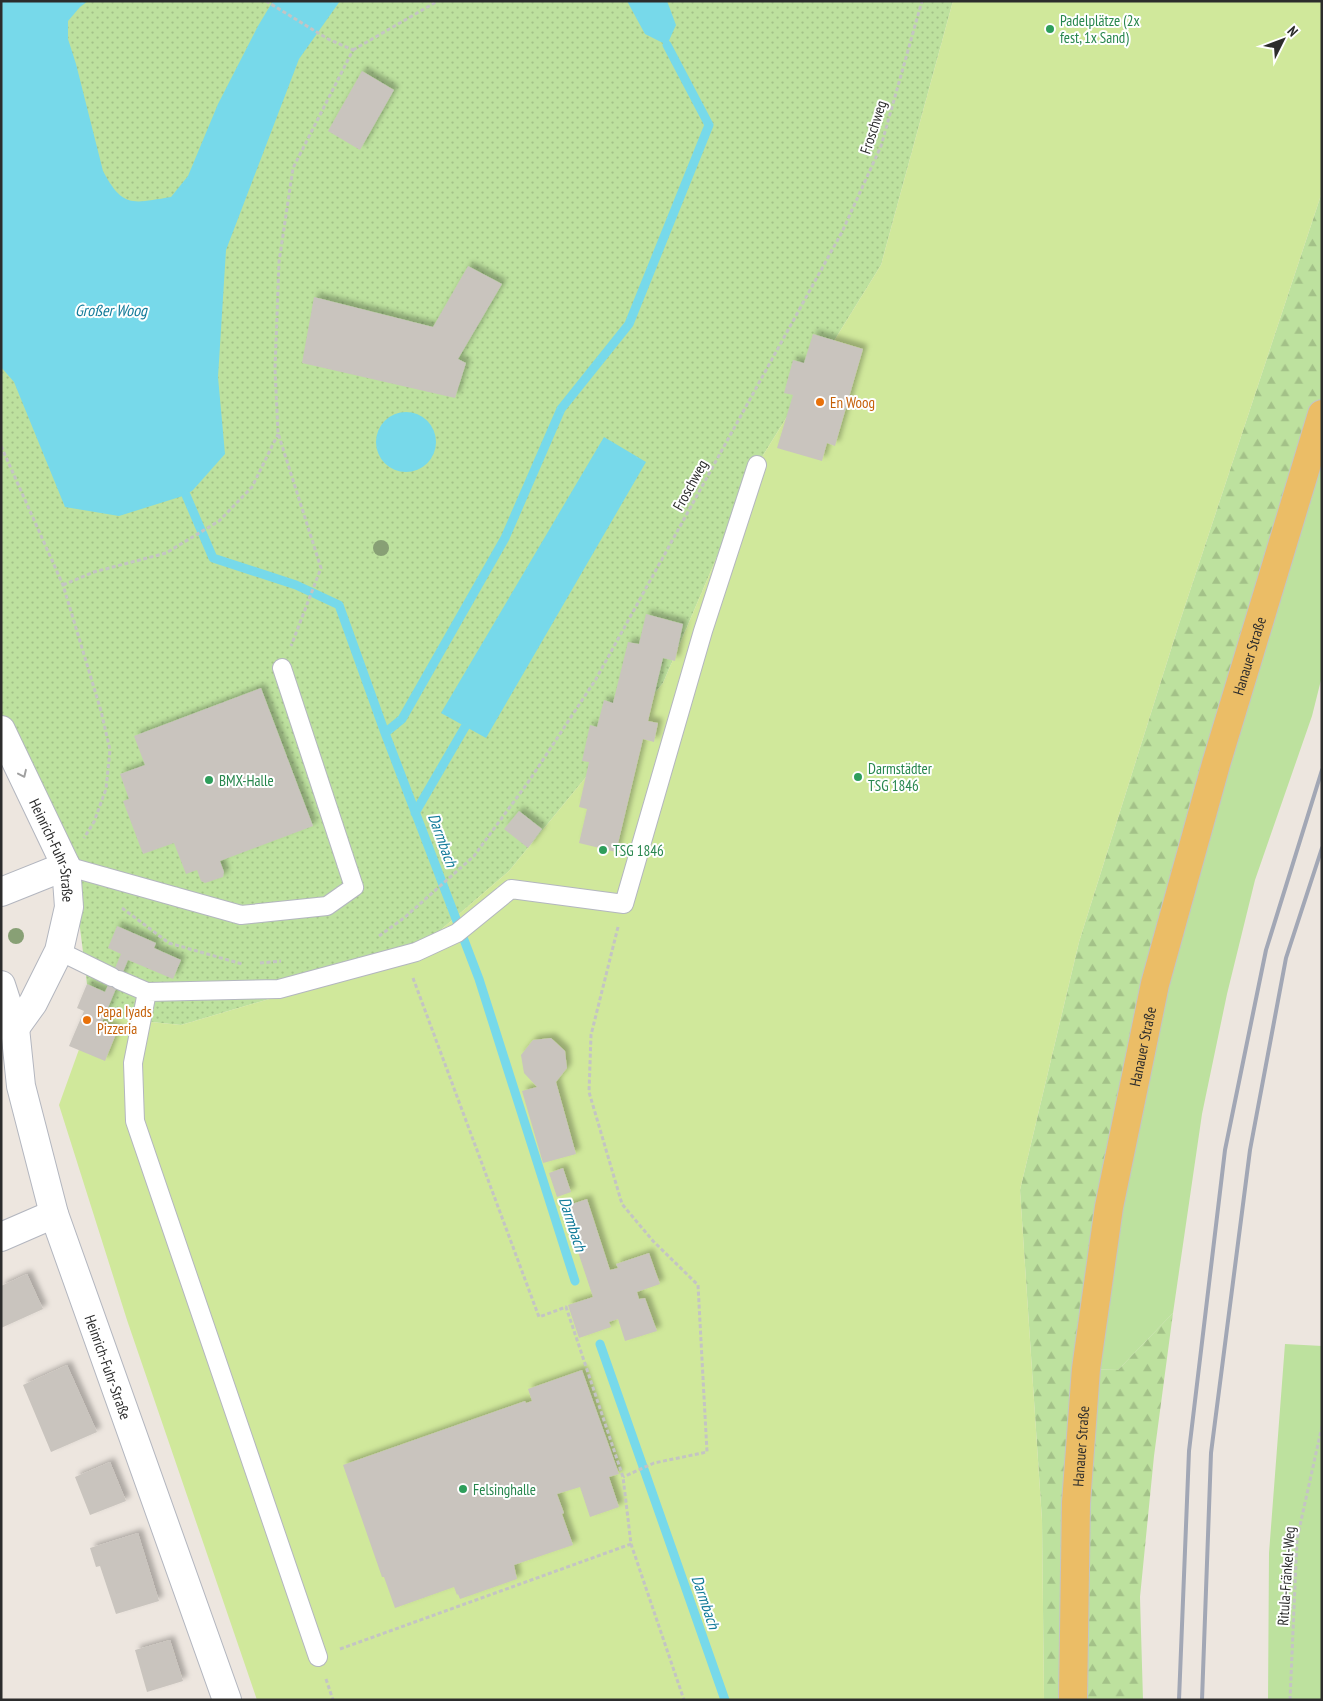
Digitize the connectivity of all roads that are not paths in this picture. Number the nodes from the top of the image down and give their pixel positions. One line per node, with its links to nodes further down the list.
1 (1322, 414): 15 (main road, Hanauer Straße)
2 (757, 466): 9 (lane)
3 (282, 668): 5 (lane)
4 (1, 730): 5 (street, Heinrich-Fuhr-Straße, one-way to 5)
5 (66, 866): 6 (street); 7 (street, Heinrich-Fuhr-Straße)
6 (1, 892)
7 (59, 951): 9 (lane); 10 (street, Heinrich-Fuhr-Straße)
8 (1, 985): 10 (street, Heinrich-Fuhr-Straße)
9 (147, 992): 13 (lane)
10 (15, 1028): 11 (street, Heinrich-Fuhr-Straße)
11 (54, 1214): 12 (street); 14 (street, Heinrich-Fuhr-Straße)
12 (1, 1237)
13 (318, 1657)
14 (227, 1700)
15 (1073, 1700)

